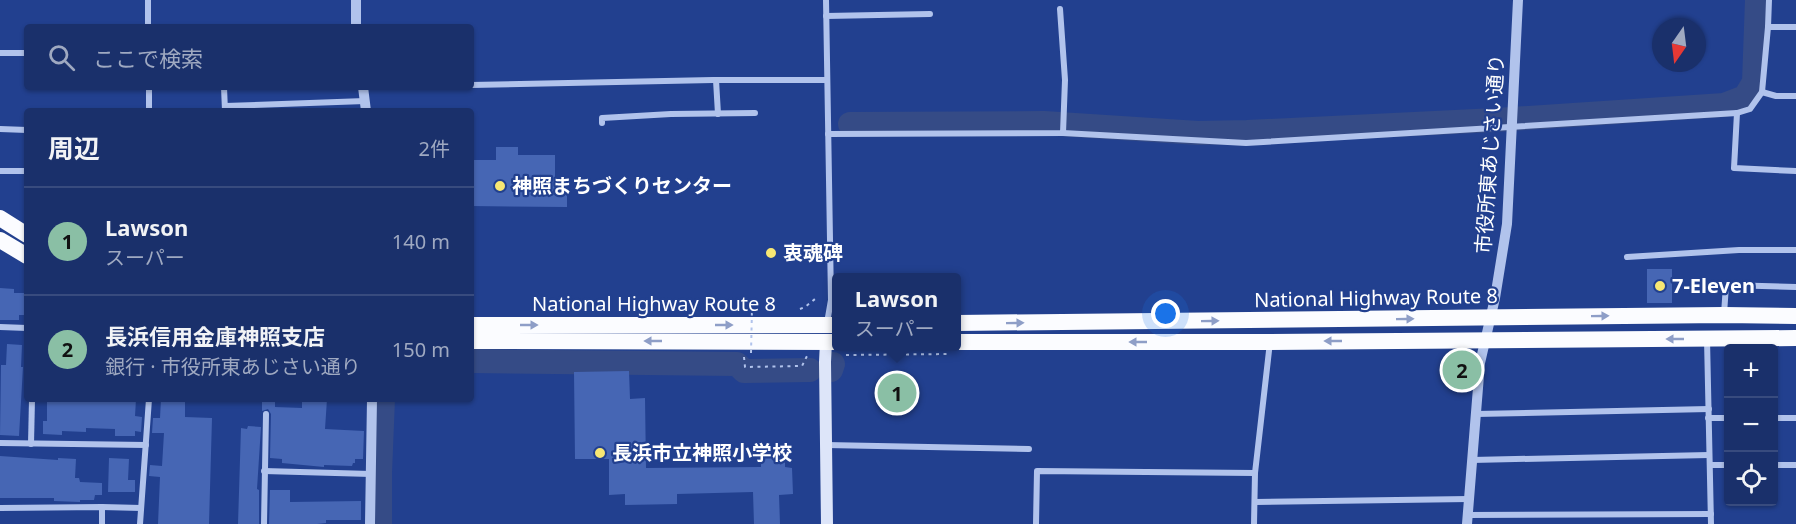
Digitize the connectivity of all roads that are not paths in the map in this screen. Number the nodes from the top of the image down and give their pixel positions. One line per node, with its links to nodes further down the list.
1 (148, 0): 9 (street)
2 (356, 0): 10 (street)
3 (826, 0): 8 (street)
4 (1518, 0): 29 (street, 市役所東あじさい通り)
5 (1769, 0): 11 (street)
6 (1060, 9): 33 (street)
7 (930, 14): 8 (street)
8 (826, 16): 16 (street)
9 (148, 24)
10 (356, 24)
11 (1768, 27): 12 (street); 21 (street)
12 (1796, 27)
13 (0, 53): 14 (street)
14 (24, 53)
15 (716, 80): 16 (street); 17 (street); 28 (street)
16 (827, 80): 34 (street)
17 (474, 85)
18 (149, 90): 24 (street)
19 (224, 90): 25 (street)
20 (363, 90): 23 (street)
21 (1762, 93): 22 (street); 27 (street)
22 (1796, 96)
23 (366, 106): 25 (street)
24 (149, 108)
25 (225, 108)
26 (755, 113): 28 (street)
27 (1737, 113): 29 (street); 37 (street)
28 (718, 114): 30 (street)
29 (1513, 122): 33 (street); 47 (street, 市役所東あじさい通り)
30 (602, 123)
31 (0, 129): 32 (street)
32 (24, 130)
33 (1063, 132): 34 (street)
34 (828, 134): 52 (street)
35 (0, 171): 36 (street)
36 (24, 171)
37 (1796, 171)
38 (0, 218): 39 (highway)
39 (24, 234)
40 (0, 240): 42 (highway)
41 (1796, 250): 43 (street)
42 (24, 254)
43 (1627, 257)
44 (1796, 287): 45 (street)
45 (1724, 315): 46 (highway, National Highway Route 8); 47 (highway, National Highway Route 8, one-way to 45)
46 (1796, 316)
47 (1490, 318): 48 (highway, National Highway Route 8, one-way to 47); 56 (street, 市役所東あじさい通り)
48 (961, 323)
49 (474, 325): 52 (highway, National Highway Route 8, one-way to 52)
50 (0, 327): 51 (street)
51 (24, 328)
52 (832, 333): 55 (highway, National Highway Route 8, one-way to 55); 72 (main road)
53 (1707, 339): 54 (highway); 56 (highway, one-way to 56); 62 (street)
54 (1796, 339)
55 (474, 341)
56 (1484, 341): 58 (highway, one-way to 58); 64 (street, 市役所東あじさい通り)
57 (961, 342): 58 (highway, one-way to 57)
58 (1270, 342): 81 (street)
59 (32, 402): 70 (street)
60 (148, 402): 71 (street)
61 (372, 402): 82 (street)
62 (1709, 409): 64 (street); 65 (street)
63 (266, 414): 80 (street)
64 (1475, 414): 75 (street, 市役所東あじさい通り)
65 (1708, 418): 66 (street); 74 (street)
66 (1724, 418)
67 (1778, 418): 68 (street)
68 (1796, 418)
69 (0, 443): 70 (street)
70 (31, 444): 71 (street)
71 (146, 445): 87 (street)
72 (826, 445): 73 (street); 94 (main road)
73 (1029, 448)
74 (1709, 455): 75 (street); 76 (street)
75 (1472, 460): 83 (street, 市役所東あじさい通り)
76 (1710, 465): 77 (street); 88 (street)
77 (1724, 465)
78 (1778, 465): 79 (street)
79 (1796, 465)
80 (264, 471): 82 (street); 92 (street)
81 (1255, 473): 84 (street); 95 (street)
82 (371, 474): 93 (street)
83 (1469, 499): 84 (street); 89 (street, 市役所東あじさい通り)
84 (1255, 502): 96 (street)
85 (102, 507): 86 (street); 87 (street); 90 (street)
86 (0, 508)
87 (141, 508): 91 (street)
88 (1711, 514): 89 (street); 97 (street)
89 (1467, 519)
90 (102, 524)
91 (140, 524)
92 (264, 524)
93 (370, 524)
94 (827, 524)
95 (1036, 524)
96 (1254, 524)
97 (1711, 524)

